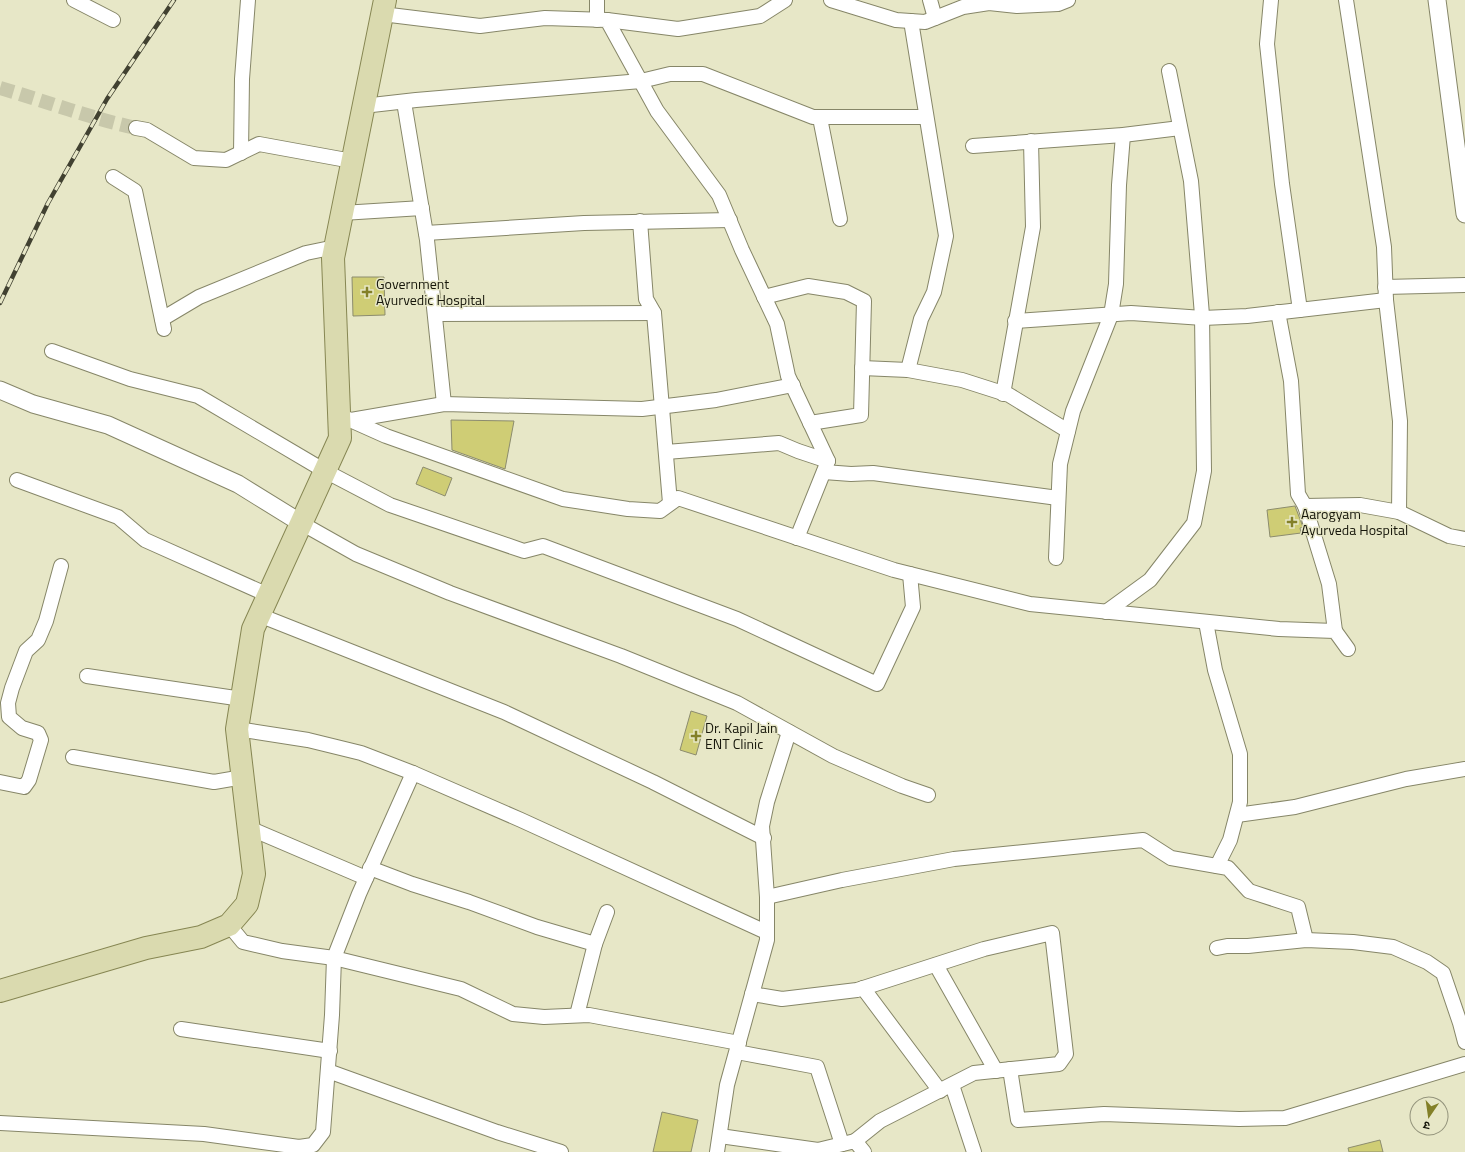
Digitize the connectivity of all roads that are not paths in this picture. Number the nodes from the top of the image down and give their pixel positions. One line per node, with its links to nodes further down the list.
1 (74, 0): 14 (street)
2 (248, 0): 29 (street)
3 (597, 0): 15 (street)
4 (831, 0): 16 (street)
5 (930, 0): 13 (street)
6 (1068, 0): 11 (street)
7 (1271, 0): 43 (street)
8 (1346, 0): 41 (street)
9 (1437, 0): 27 (street)
10 (778, 2): 15 (street)
11 (1026, 3): 13 (street)
12 (383, 7): 15 (street); 20 (main road)
13 (935, 18): 16 (street)
14 (113, 20)
15 (602, 20): 18 (street)
16 (911, 21): 21 (street)
17 (1169, 71): 24 (street)
18 (640, 81): 19 (street); 22 (street); 36 (street)
19 (404, 102): 20 (street); 32 (street)
20 (363, 106): 30 (main road)
21 (926, 117): 22 (street); 52 (street)
22 (820, 118): 35 (street)
23 (136, 128): 29 (street)
24 (1180, 128): 25 (street); 48 (street)
25 (1123, 135): 26 (street); 47 (street)
26 (1031, 141): 28 (street); 49 (street)
27 (1460, 143): 33 (street)
28 (973, 146)
29 (241, 153): 30 (street)
30 (352, 161): 34 (main road)
31 (112, 177): 39 (street)
32 (422, 208): 34 (street); 38 (street)
33 (1465, 208)
34 (342, 212): 39 (main road)
35 (840, 218)
36 (730, 220): 37 (street); 42 (street)
37 (640, 221): 38 (street); 45 (street)
38 (426, 233): 46 (street)
39 (335, 247): 58 (main road)
40 (1465, 285): 41 (street)
41 (1385, 293): 43 (street); 68 (street)
42 (764, 297): 51 (street); 53 (street)
43 (1300, 310): 44 (street)
44 (1278, 312): 48 (street); 67 (street)
45 (654, 313): 46 (street); 57 (street)
46 (435, 314): 56 (street)
47 (1111, 315): 48 (street); 49 (street); 60 (street)
48 (1202, 318): 76 (street)
49 (1015, 321): 55 (street)
50 (52, 351): 63 (street)
51 (862, 368): 52 (street); 59 (street)
52 (908, 370): 55 (street)
53 (793, 385): 57 (street); 59 (street)
54 (0, 390): 69 (street)
55 (1003, 394): 60 (street)
56 (444, 404): 57 (street); 58 (street)
57 (661, 406): 61 (street)
58 (345, 417): 63 (main road); 66 (street)
59 (810, 423): 62 (street)
60 (1068, 430): 65 (street)
61 (666, 452): 62 (street); 66 (street)
62 (826, 466): 65 (street); 70 (street)
63 (325, 471): 69 (main road); 74 (street)
64 (17, 480): 75 (street)
65 (1058, 498): 72 (street)
66 (670, 503): 70 (street)
67 (1305, 506): 68 (street); 79 (street)
68 (1399, 512): 71 (street)
69 (301, 523): 75 (main road); 84 (street)
70 (797, 538): 74 (street)
71 (1465, 539)
72 (1056, 558)
73 (60, 566): 89 (street)
74 (910, 574): 76 (street)
75 (268, 595): 77 (main road)
76 (1106, 612): 78 (street)
77 (259, 615): 82 (main road); 93 (street)
78 (1206, 622): 79 (street); 91 (street)
79 (1335, 631): 80 (street)
80 (1348, 649)
81 (87, 676): 82 (street)
82 (242, 699): 83 (main road)
83 (237, 729): 87 (street); 88 (main road)
84 (789, 732): 90 (street); 93 (street)
85 (73, 757): 88 (street)
86 (1465, 769): 91 (street)
87 (413, 773): 95 (street); 99 (street)
88 (242, 777): 92 (main road)
89 (0, 782)
90 (928, 796)
91 (1237, 815): 94 (street)
92 (248, 828): 95 (street); 98 (main road)
93 (764, 838): 96 (street)
94 (1217, 866): 96 (street); 100 (street)
95 (368, 873): 101 (street); 103 (street)
96 (767, 897): 99 (street)
97 (607, 912): 101 (street)
98 (229, 925): 103 (street); 106 (main road)
99 (766, 932): 107 (street)
100 (1306, 940): 102 (street); 110 (street)
101 (595, 944): 108 (street)
102 (1217, 948)
103 (334, 958): 108 (street); 112 (street)
104 (936, 964): 105 (street); 114 (street); 116 (street)
105 (863, 988): 107 (street); 117 (street)
106 (0, 991)
107 (752, 994): 111 (street)
108 (577, 1016): 111 (street)
109 (181, 1030): 112 (street)
110 (1465, 1042)
111 (738, 1048): 119 (street); 120 (street)
112 (330, 1051): 115 (street)
113 (1465, 1064): 114 (street)
114 (1010, 1070): 116 (street)
115 (328, 1071): 121 (street); 122 (street)
116 (996, 1071): 117 (street)
117 (946, 1088): 120 (street); 124 (street)
118 (0, 1123): 121 (street)
119 (720, 1136): 120 (street); 123 (street)
120 (854, 1146)
121 (314, 1148)
122 (555, 1151)
123 (717, 1152)
124 (974, 1152)

